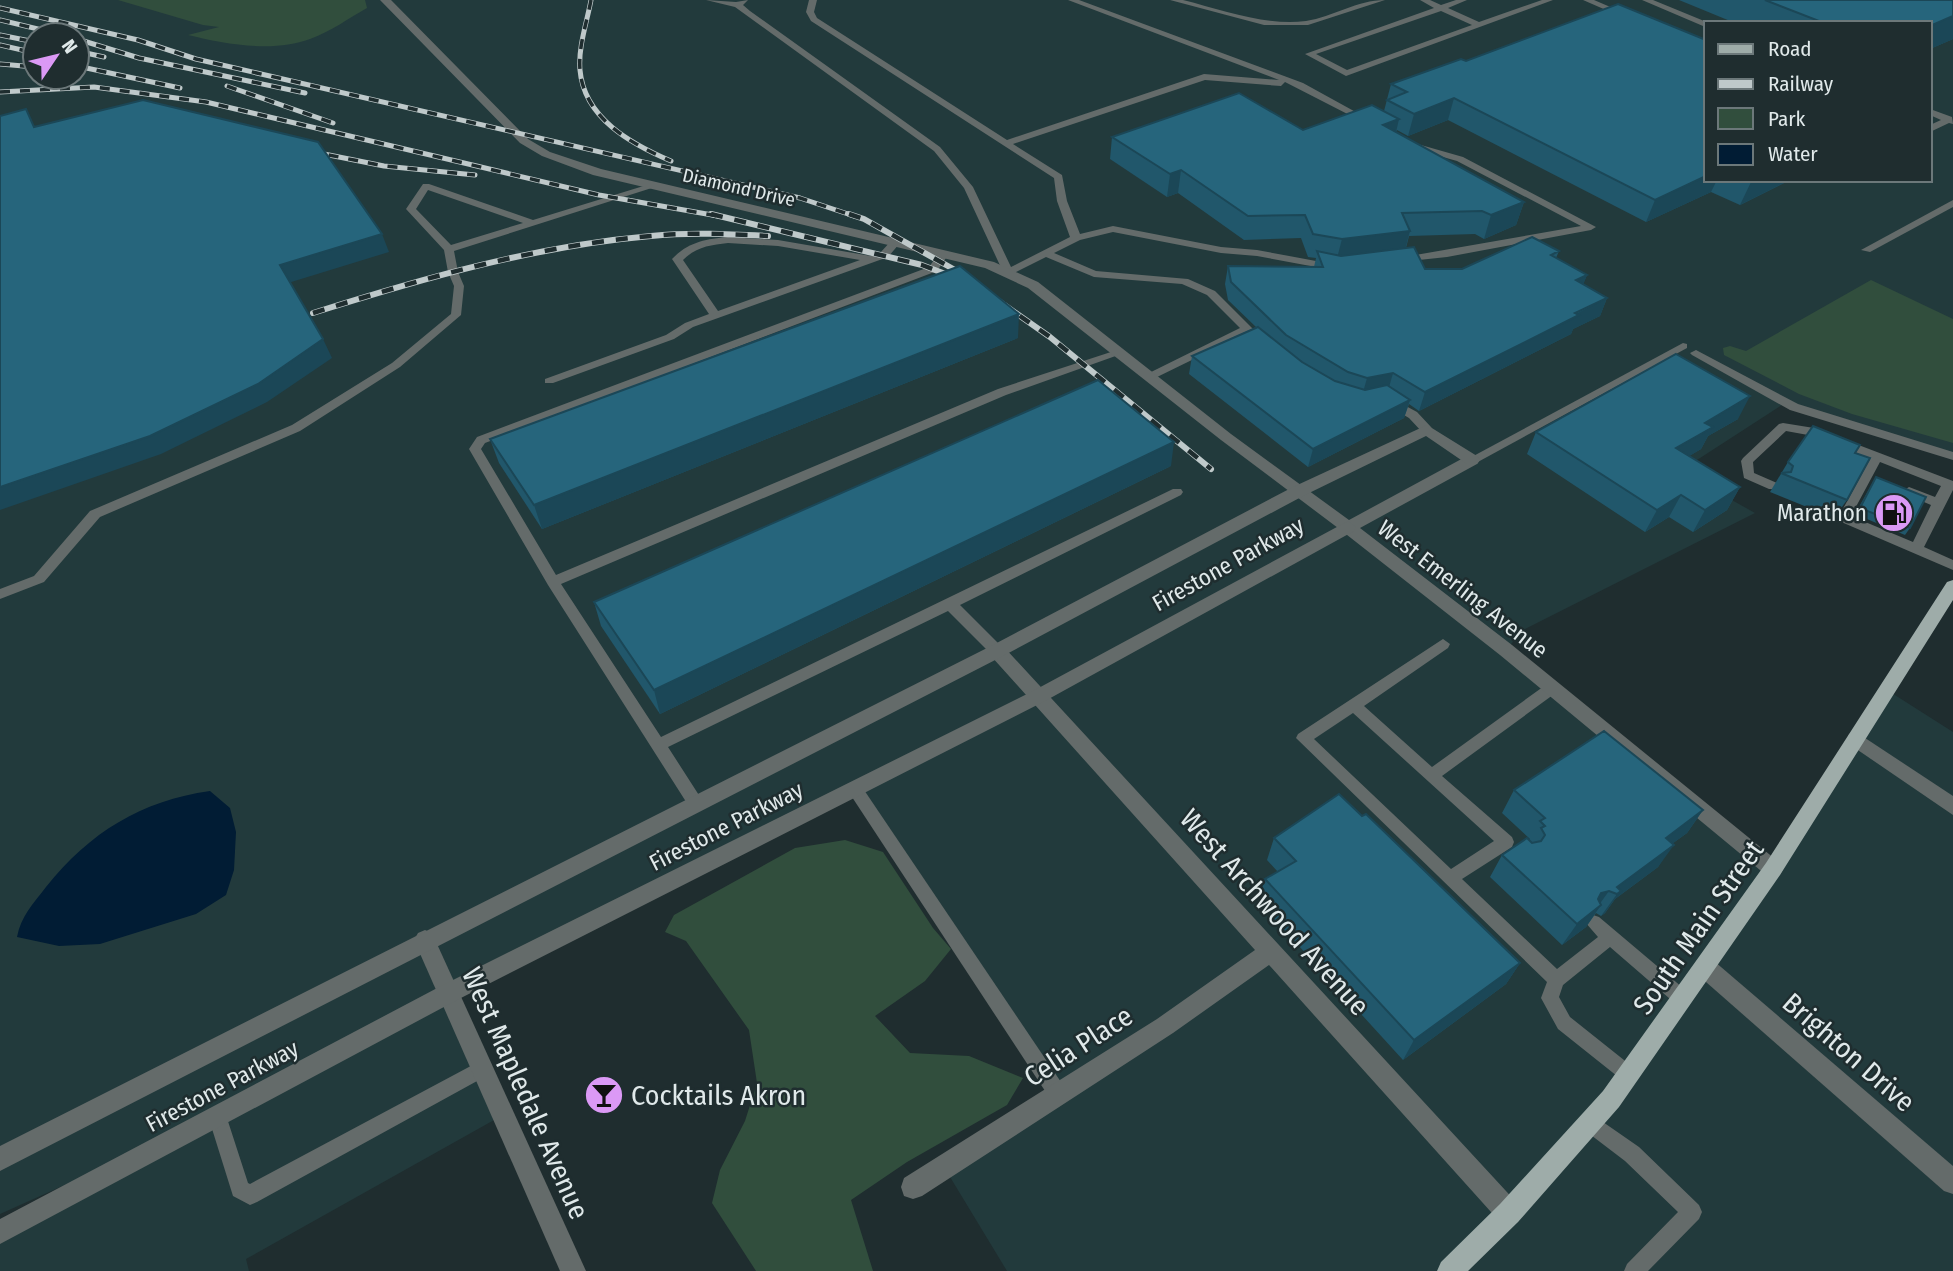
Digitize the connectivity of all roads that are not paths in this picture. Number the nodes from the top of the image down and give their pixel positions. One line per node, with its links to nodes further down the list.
1 (386, 0): 24 (street, Diamond Drive)
2 (710, 0): 12 (lane)
3 (813, 0): 23 (lane)
4 (1072, 0): 17 (lane)
5 (1174, 0): 6 (lane)
6 (1381, 0)
7 (1424, 0): 13 (lane)
8 (1463, 0): 13 (lane)
9 (1549, 0): 16 (lane)
10 (1587, 0): 14 (lane)
11 (1646, 0): 15 (lane)
12 (741, 2): 36 (lane)
13 (1441, 8): 16 (lane); 16 (lane)
14 (1639, 21)
15 (1704, 23)
16 (1479, 25)
17 (1300, 85): 21 (lane); 23 (lane)
18 (1932, 113): 19 (lane)
19 (1951, 120): 20 (lane)
20 (1932, 128)
21 (1382, 129)
22 (1405, 141): 34 (lane)
23 (1006, 144): 27 (lane)
24 (653, 186): 26 (lane); 28 (street, Diamond Drive)
25 (1953, 203): 30 (lane)
26 (533, 223): 29 (lane); 29 (lane)
27 (1076, 238): 31 (lane); 35 (lane)
28 (895, 243): 32 (street, Diamond Drive); 33 (lane)
29 (449, 250): 63 (lane)
30 (1866, 250)
31 (1045, 253): 36 (lane); 38 (lane)
32 (943, 255): 36 (street, Diamond Drive); 61 (lane)
33 (870, 259): 37 (lane); 37 (lane)
34 (1392, 261)
35 (1350, 266)
36 (1008, 272): 41 (street, Diamond Drive)
37 (716, 316): 44 (lane)
38 (1246, 329): 40 (lane); 43 (lane)
39 (1683, 346): 49 (lane, Firestone Parkway)
40 (1267, 348)
41 (1118, 353): 43 (street, West Emerling Avenue); 61 (lane)
42 (1696, 353): 47 (lane)
43 (1149, 377): 53 (street, West Emerling Avenue)
44 (549, 380)
45 (1383, 397): 46 (lane)
46 (1427, 430): 49 (street); 53 (street, Firestone Parkway)
47 (1953, 456)
48 (1877, 457): 50 (lane); 51 (lane); 52 (lane)
49 (1472, 460): 58 (street, Firestone Parkway)
50 (1881, 479): 55 (lane); 59 (lane)
51 (1951, 485): 55 (lane)
52 (1773, 486)
53 (1299, 491): 58 (street, West Emerling Avenue); 66 (street, Firestone Parkway)
54 (1177, 492): 64 (lane)
55 (1939, 503): 57 (lane)
56 (1915, 516): 57 (lane)
57 (1930, 522): 59 (lane)
58 (1348, 527): 67 (street, West Emerling Avenue); 68 (street, Firestone Parkway)
59 (1916, 549): 60 (lane)
60 (1953, 565)
61 (553, 582): 71 (lane)
62 (1953, 586): 70 (main road, South Main Street)
63 (0, 594)
64 (950, 604): 66 (lane); 71 (lane)
65 (1443, 645): 69 (lane)
66 (997, 651): 68 (street, West Archwood Avenue); 74 (street, Firestone Parkway)
67 (1552, 688): 72 (lane); 78 (street, West Emerling Avenue)
68 (1039, 696): 73 (street, Firestone Parkway); 83 (street, West Archwood Avenue)
69 (1354, 705): 72 (lane); 79 (lane)
70 (1856, 740): 75 (street); 78 (main road, South Main Street)
71 (659, 745): 74 (lane)
72 (1431, 776): 76 (lane)
73 (855, 789): 86 (street, Firestone Parkway); 90 (lane)
74 (696, 803): 82 (street, Firestone Parkway)
75 (1953, 807)
76 (1506, 842): 77 (lane); 79 (lane)
77 (1521, 856)
78 (1773, 869): 84 (main road, South Main Street)
79 (1450, 878): 85 (lane)
80 (1593, 922): 81 (lane)
81 (1610, 937): 85 (lane); 87 (lane)
82 (425, 940): 86 (street, West Mapledale Avenue); 93 (street, Firestone Parkway)
83 (1272, 950): 90 (street, Celia Place); 96 (street, West Archwood Avenue)
84 (1706, 968): 87 (main road, South Main Street); 94 (street, Brighton Drive)
85 (1556, 980): 89 (lane)
86 (449, 993): 88 (street, West Mapledale Avenue); 91 (street, Firestone Parkway)
87 (1683, 999): 89 (main road, South Main Street)
88 (482, 1069): 91 (lane); 98 (street, West Mapledale Avenue)
89 (1628, 1074): 92 (main road, South Main Street)
90 (1058, 1094): 95 (street, Celia Place)
91 (217, 1116): 97 (street, Firestone Parkway)
92 (1590, 1122): 96 (main road, South Main Street); 100 (lane)
93 (0, 1160)
94 (1953, 1182)
95 (913, 1187)
96 (1509, 1213): 99 (main road, South Main Street)
97 (0, 1232)
98 (573, 1271)
99 (1450, 1271)
100 (1634, 1271)

